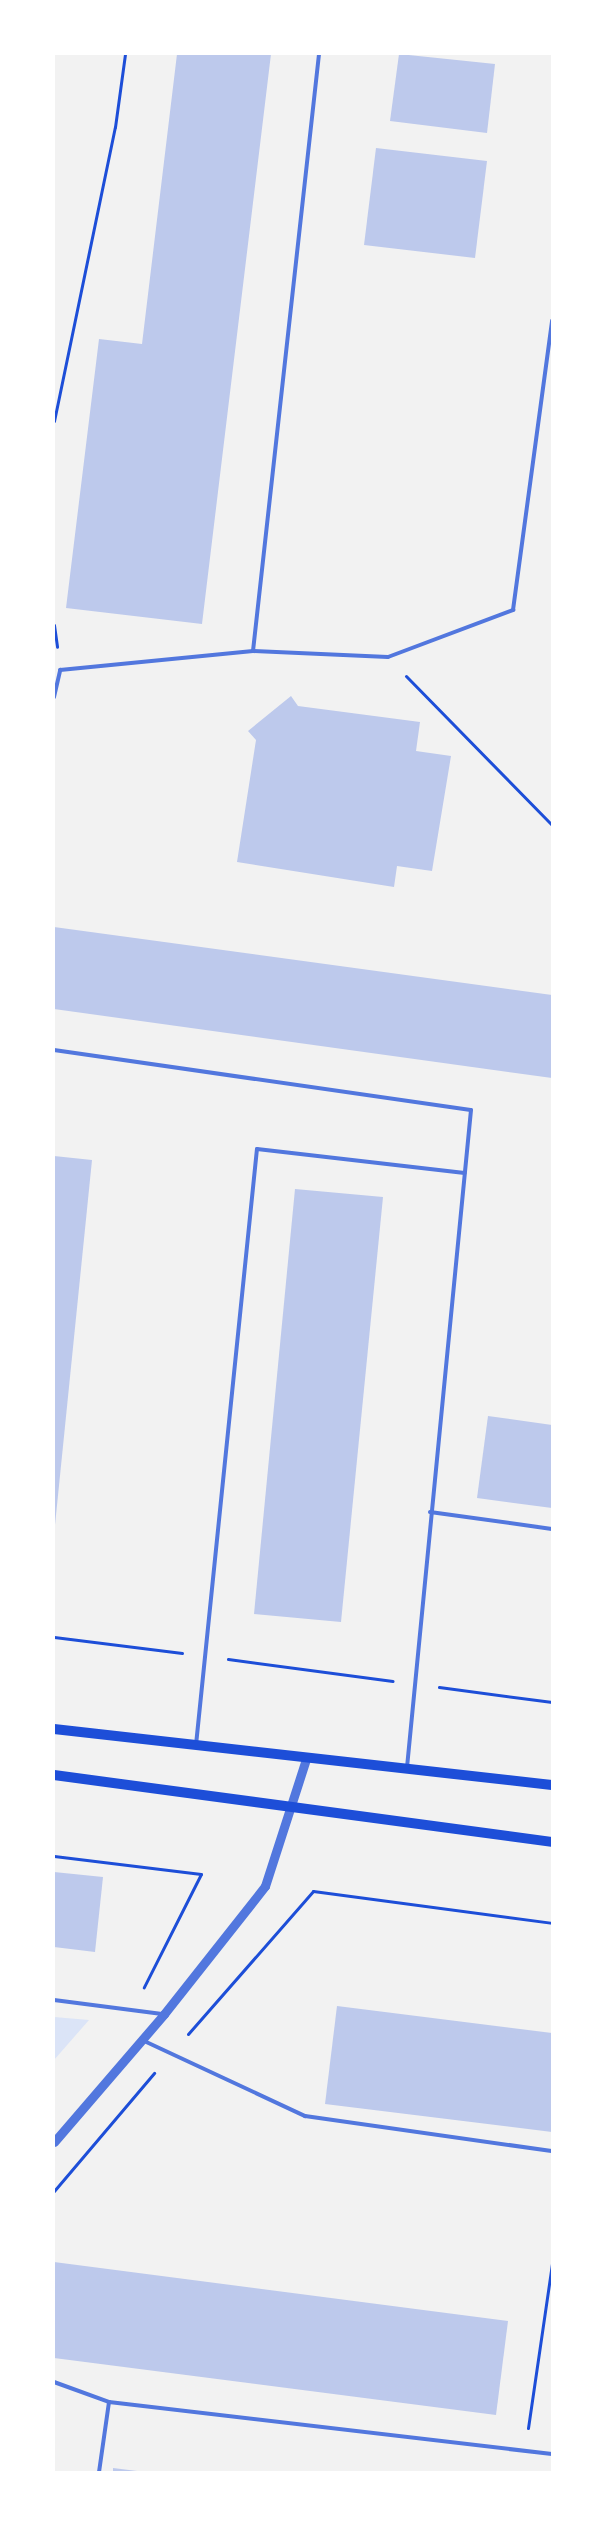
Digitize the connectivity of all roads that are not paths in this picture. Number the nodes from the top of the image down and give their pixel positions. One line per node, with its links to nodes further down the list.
1 (319, 54): 3 (lane)
2 (552, 320): 3 (lane)
3 (253, 651): 4 (lane)
4 (54, 697)
5 (54, 1050): 6 (lane)
6 (465, 1173): 7 (lane); 10 (lane)
7 (430, 1512): 8 (lane); 12 (lane)
8 (552, 1529)
9 (54, 1729): 10 (main road)
10 (196, 1747): 11 (main road)
11 (306, 1759): 12 (main road); 15 (street)
12 (407, 1770): 14 (main road)
13 (54, 1775): 15 (main road)
14 (552, 1785)
15 (294, 1808): 16 (main road); 18 (street)
16 (552, 1842)
17 (54, 2000): 18 (lane)
18 (164, 2014): 19 (street)
19 (142, 2040): 20 (street); 21 (lane)
20 (54, 2142)
21 (552, 2151)
22 (54, 2382): 23 (lane)
23 (109, 2402): 24 (lane); 25 (lane)
24 (552, 2454)
25 (99, 2472)

